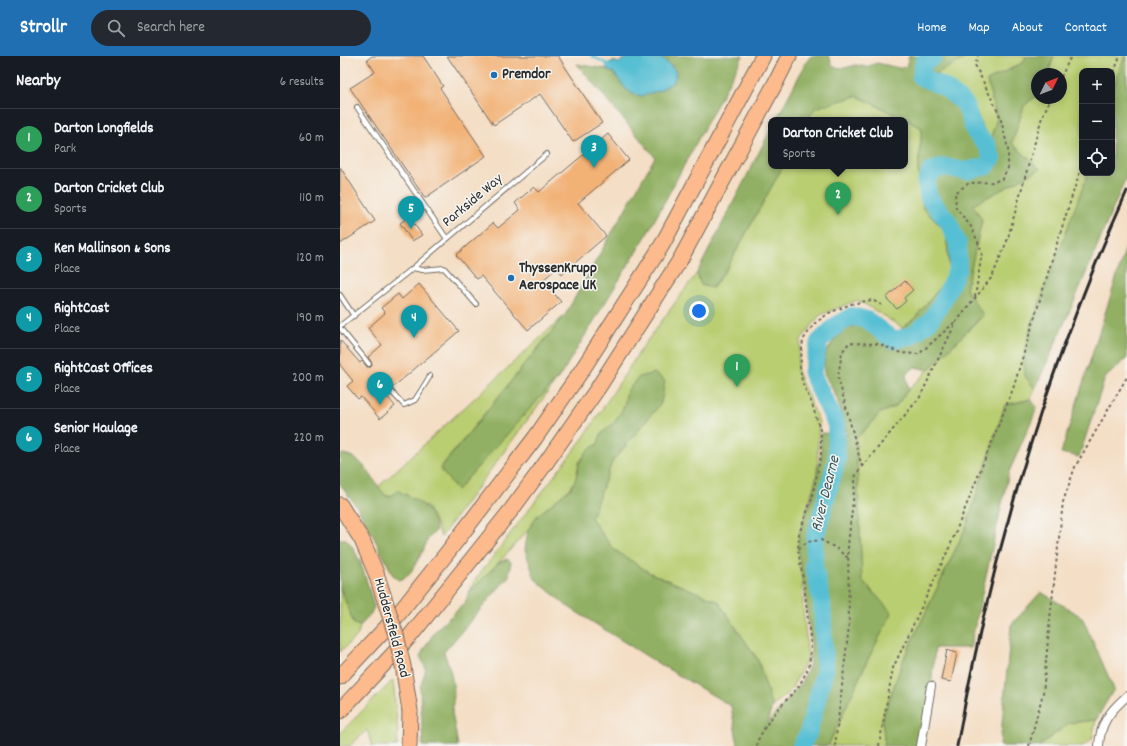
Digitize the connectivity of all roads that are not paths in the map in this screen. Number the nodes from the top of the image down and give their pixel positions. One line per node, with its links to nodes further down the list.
1 (763, 56): 15 (highway)
2 (788, 56): 18 (highway)
3 (357, 107): 5 (lane)
4 (547, 154): 5 (lane, Parkside Way)
5 (447, 239): 6 (lane, Parkside Way)
6 (413, 268): 8 (lane); 9 (lane, Parkside Way)
7 (340, 295): 9 (lane)
8 (476, 304)
9 (354, 316): 10 (lane, Parkside Way)
10 (340, 327): 11 (lane)
11 (369, 364)
12 (430, 376): 13 (lane)
13 (388, 388)
14 (343, 515): 19 (highway, Huddersfield Road, bridge)
15 (340, 677)
16 (933, 692): 20 (street)
17 (1127, 696): 21 (street)
18 (340, 711)
19 (409, 746)
20 (921, 746)
21 (1099, 746)

